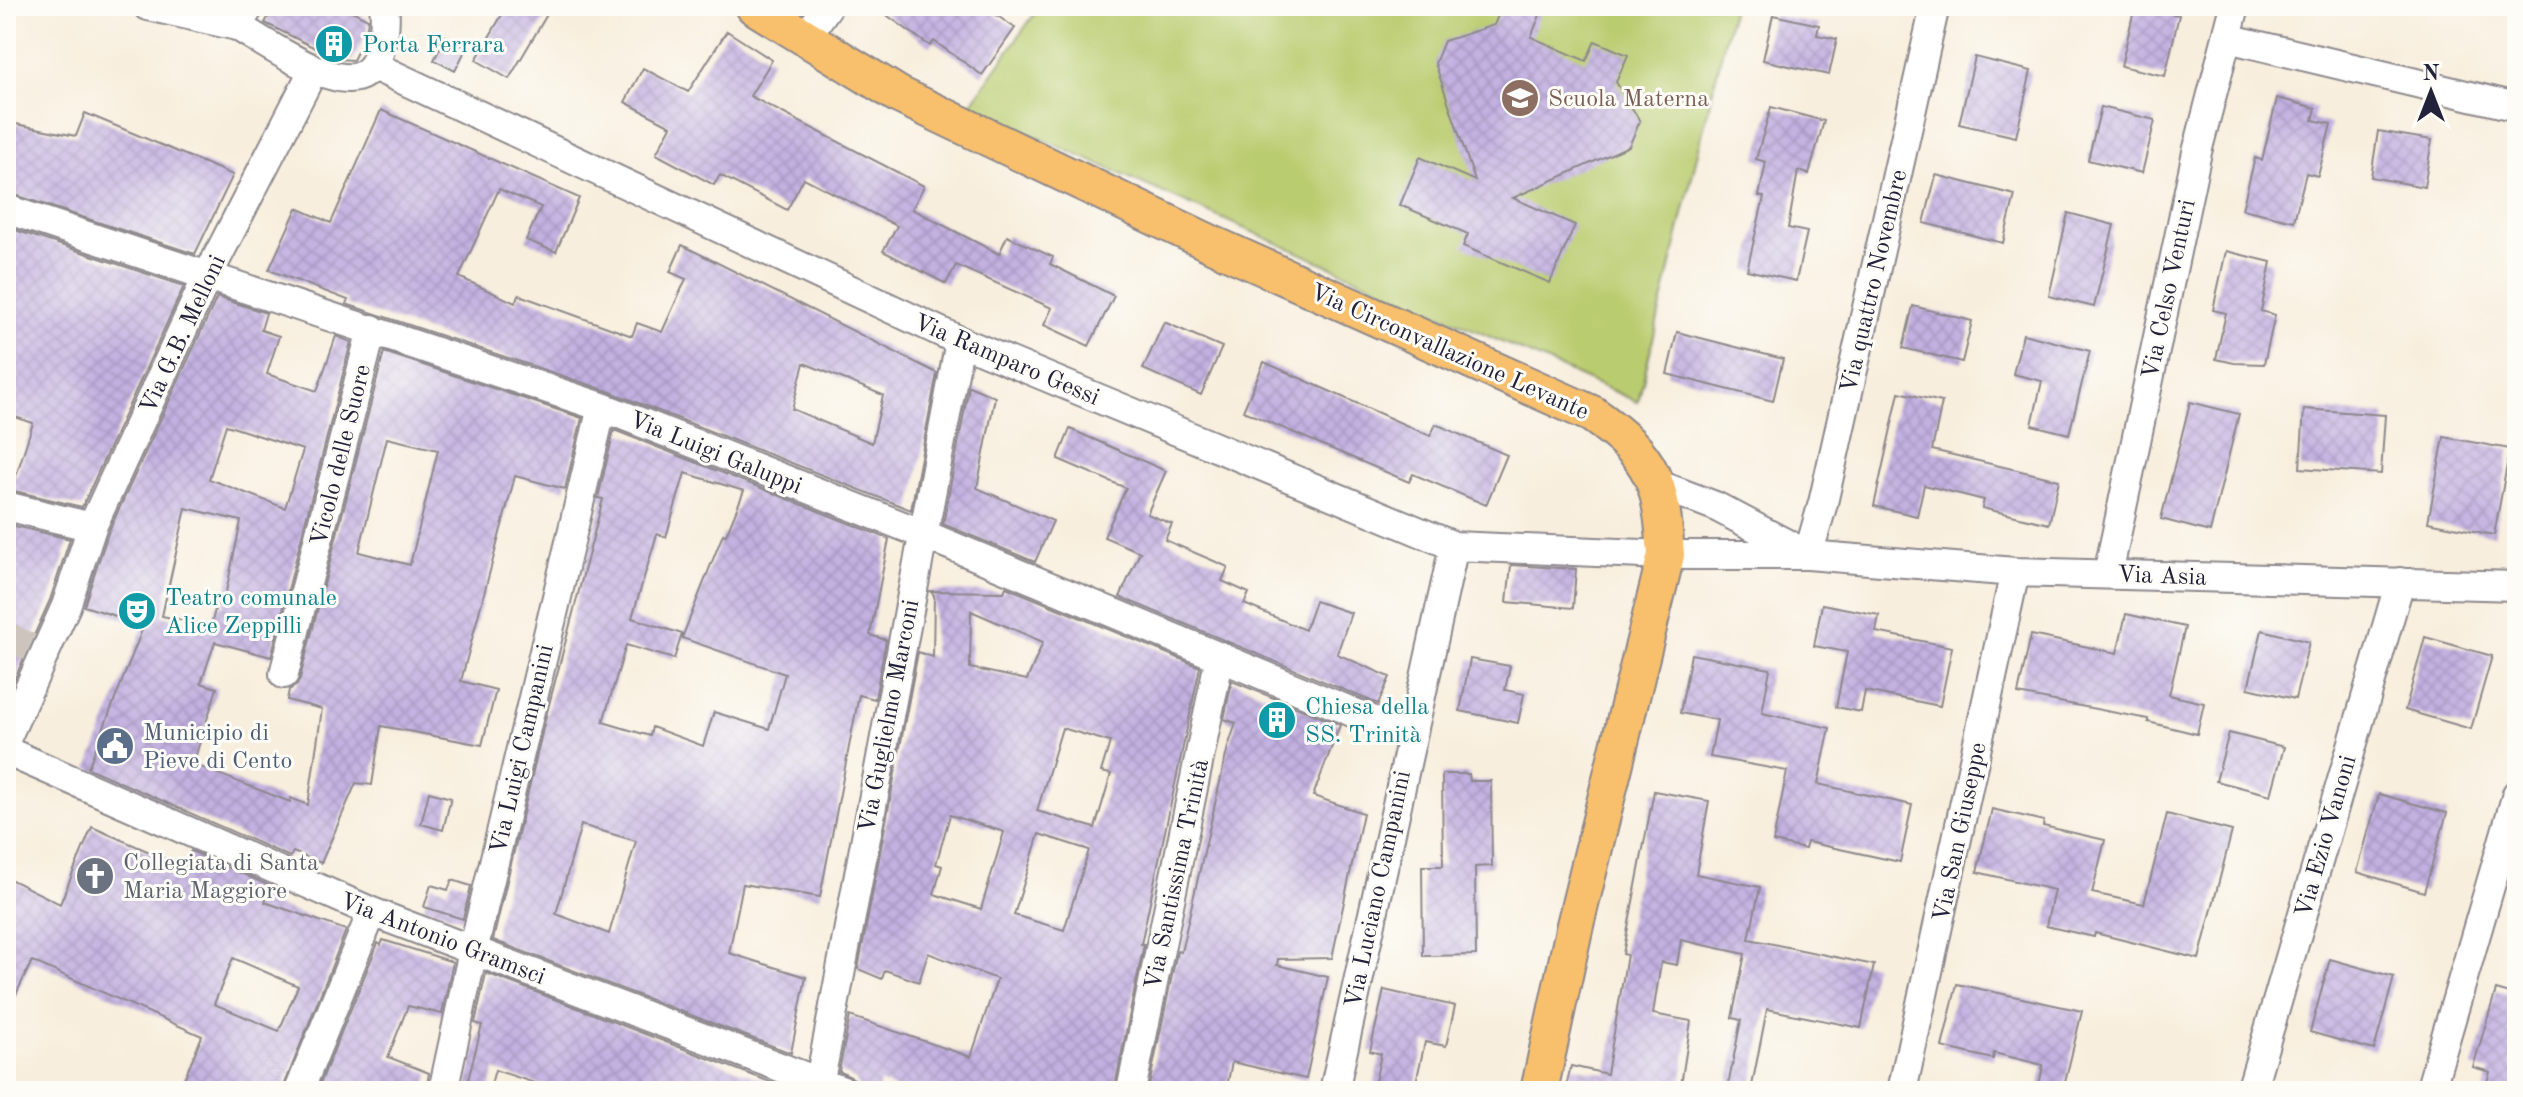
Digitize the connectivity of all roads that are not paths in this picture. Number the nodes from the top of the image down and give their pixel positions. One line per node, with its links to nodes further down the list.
1 (148, 6): 7 (street)
2 (384, 6): 10 (street)
3 (754, 6): 8 (main road, Via Circonvallazione Levante)
4 (828, 6): 8 (street)
5 (1935, 6): 24 (street, Via quattro Novembre)
6 (2235, 6): 9 (street, Via Celso Venturi)
7 (244, 16): 11 (street)
8 (805, 38): 18 (main road, Via Circonvallazione Levante)
9 (2227, 38): 12 (street); 26 (street, Via Celso Venturi)
10 (374, 66): 11 (street); 16 (street, Via Ramparo Gessi)
11 (314, 69): 14 (street, Via G.B. Melloni)
12 (2517, 107)
13 (6, 209): 14 (street, Via Luigi Galuppi)
14 (207, 277): 15 (street, Via Luigi Galuppi); 20 (street, Via G.B. Melloni)
15 (372, 329): 17 (street, Via Luigi Galuppi); 30 (street, Vicolo delle Suore)
16 (960, 341): 21 (street, Via Guglielmo Marconi); 22 (street, Via Ramparo Gessi)
17 (602, 407): 21 (street, Via Luigi Galuppi); 36 (street, Via Luigi Campanini)
18 (1657, 484): 23 (main road, Via Circonvallazione Levante); 24 (street, Via Asia)
19 (6, 506): 20 (street)
20 (92, 527): 32 (street, Via G.B. Melloni)
21 (923, 534): 29 (street, Via Luigi Galuppi); 37 (street, Via Guglielmo Marconi)
22 (1454, 546): 23 (street, Via Ramparo Gessi); 31 (street, Via Luciano Campanini)
23 (1666, 555): 24 (street, Via Asia); 42 (main road, Via Circonvallazione Levante)
24 (1808, 555): 25 (street, Via Asia)
25 (2015, 572): 26 (street, Via Asia); 43 (street, Via San Giuseppe)
26 (2108, 574): 27 (street, Via Asia)
27 (2400, 582): 28 (street, Via Asia); 44 (street, Via Ezio Vanoni)
28 (2517, 586)
29 (1220, 656): 31 (street, Via Luigi Galuppi); 40 (street, Via Santissima Trinità)
30 (284, 674)
31 (1410, 736): 41 (street, Via Luciano Campanini)
32 (6, 739)
33 (6, 751): 35 (street, Via Antonio Gramsci)
34 (2517, 794): 45 (street)
35 (372, 912): 36 (street, Via Antonio Gramsci); 38 (street)
36 (473, 951): 37 (street, Via Antonio Gramsci); 39 (street, Via Luigi Campanini)
37 (826, 1088)
38 (299, 1091)
39 (443, 1091)
40 (1131, 1091)
41 (1334, 1091)
42 (1539, 1091)
43 (1902, 1091)
44 (2251, 1091)
45 (2430, 1091)

